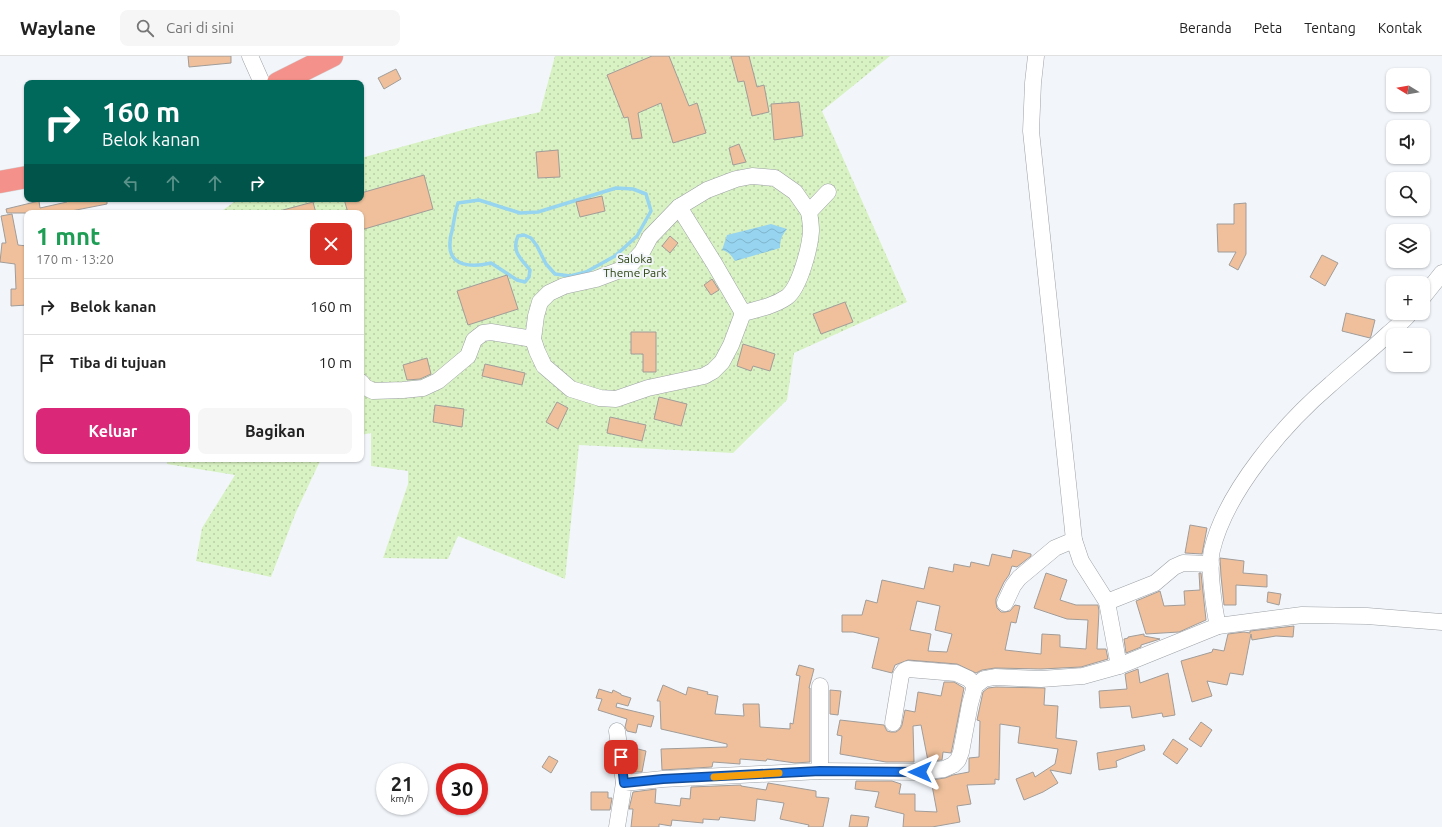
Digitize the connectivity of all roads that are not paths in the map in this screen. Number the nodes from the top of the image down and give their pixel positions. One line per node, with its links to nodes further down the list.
1 (250, 56): 4 (street)
2 (332, 56): 5 (highway)
3 (1036, 56): 17 (street)
4 (261, 80)
5 (284, 80)
6 (24, 178): 7 (highway)
7 (0, 182)
8 (828, 192): 10 (street)
9 (679, 207): 10 (street); 13 (street); 15 (street)
10 (809, 212): 13 (street)
11 (1442, 273): 12 (street)
12 (1430, 288)
13 (743, 313): 15 (street)
14 (1403, 320): 18 (street)
15 (533, 339): 16 (street)
16 (364, 386)
17 (1074, 540): 19 (street); 20 (street)
18 (1211, 564): 19 (street); 22 (street)
19 (1107, 602): 23 (street)
20 (1005, 603)
21 (1442, 622): 22 (street)
22 (1218, 626): 23 (street)
23 (1119, 666): 25 (street)
24 (820, 686): 28 (street)
25 (975, 686): 26 (street); 28 (street)
26 (893, 723)
27 (617, 731): 29 (street)
28 (820, 771): 29 (street)
29 (624, 783): 30 (street)
30 (617, 827)

